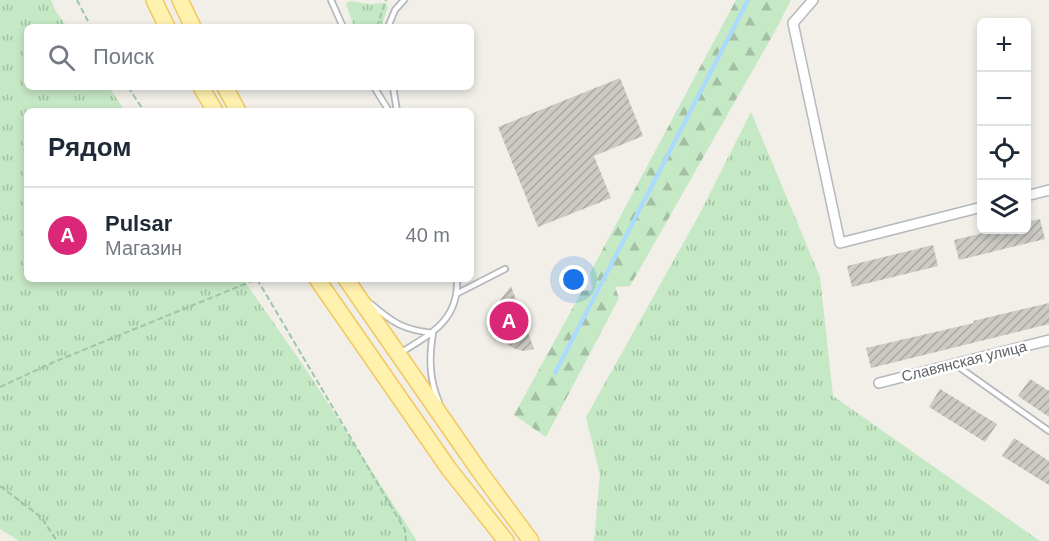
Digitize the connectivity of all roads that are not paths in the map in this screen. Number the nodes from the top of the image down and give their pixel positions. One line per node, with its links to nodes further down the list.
1 (154, 0): 6 (main road)
2 (180, 0): 7 (main road)
3 (331, 0): 8 (lane)
4 (404, 0): 9 (lane)
5 (813, 0): 20 (street)
6 (166, 24)
7 (192, 24)
8 (342, 24)
9 (389, 24)
10 (203, 90): 14 (main road)
11 (227, 90): 15 (main road)
12 (376, 90): 16 (lane)
13 (394, 90): 17 (lane)
14 (213, 108)
15 (236, 108)
16 (387, 108)
17 (396, 108)
18 (1049, 190): 19 (street)
19 (1031, 195)
20 (977, 208)
21 (505, 269): 26 (lane)
22 (319, 282): 31 (main road)
23 (350, 282): 29 (main road)
24 (351, 282): 27 (lane)
25 (457, 282): 26 (lane)
26 (458, 293): 27 (lane)
27 (433, 333): 29 (lane); 34 (lane)
28 (1049, 340): 30 (street, Славянская улица)
29 (398, 355): 31 (main road); 34 (main road)
30 (955, 364): 32 (street, Славянская улица); 33 (lane)
31 (377, 367): 35 (main road)
32 (879, 383)
33 (1049, 431)
34 (480, 472): 36 (main road)
35 (506, 541)
36 (531, 541)

